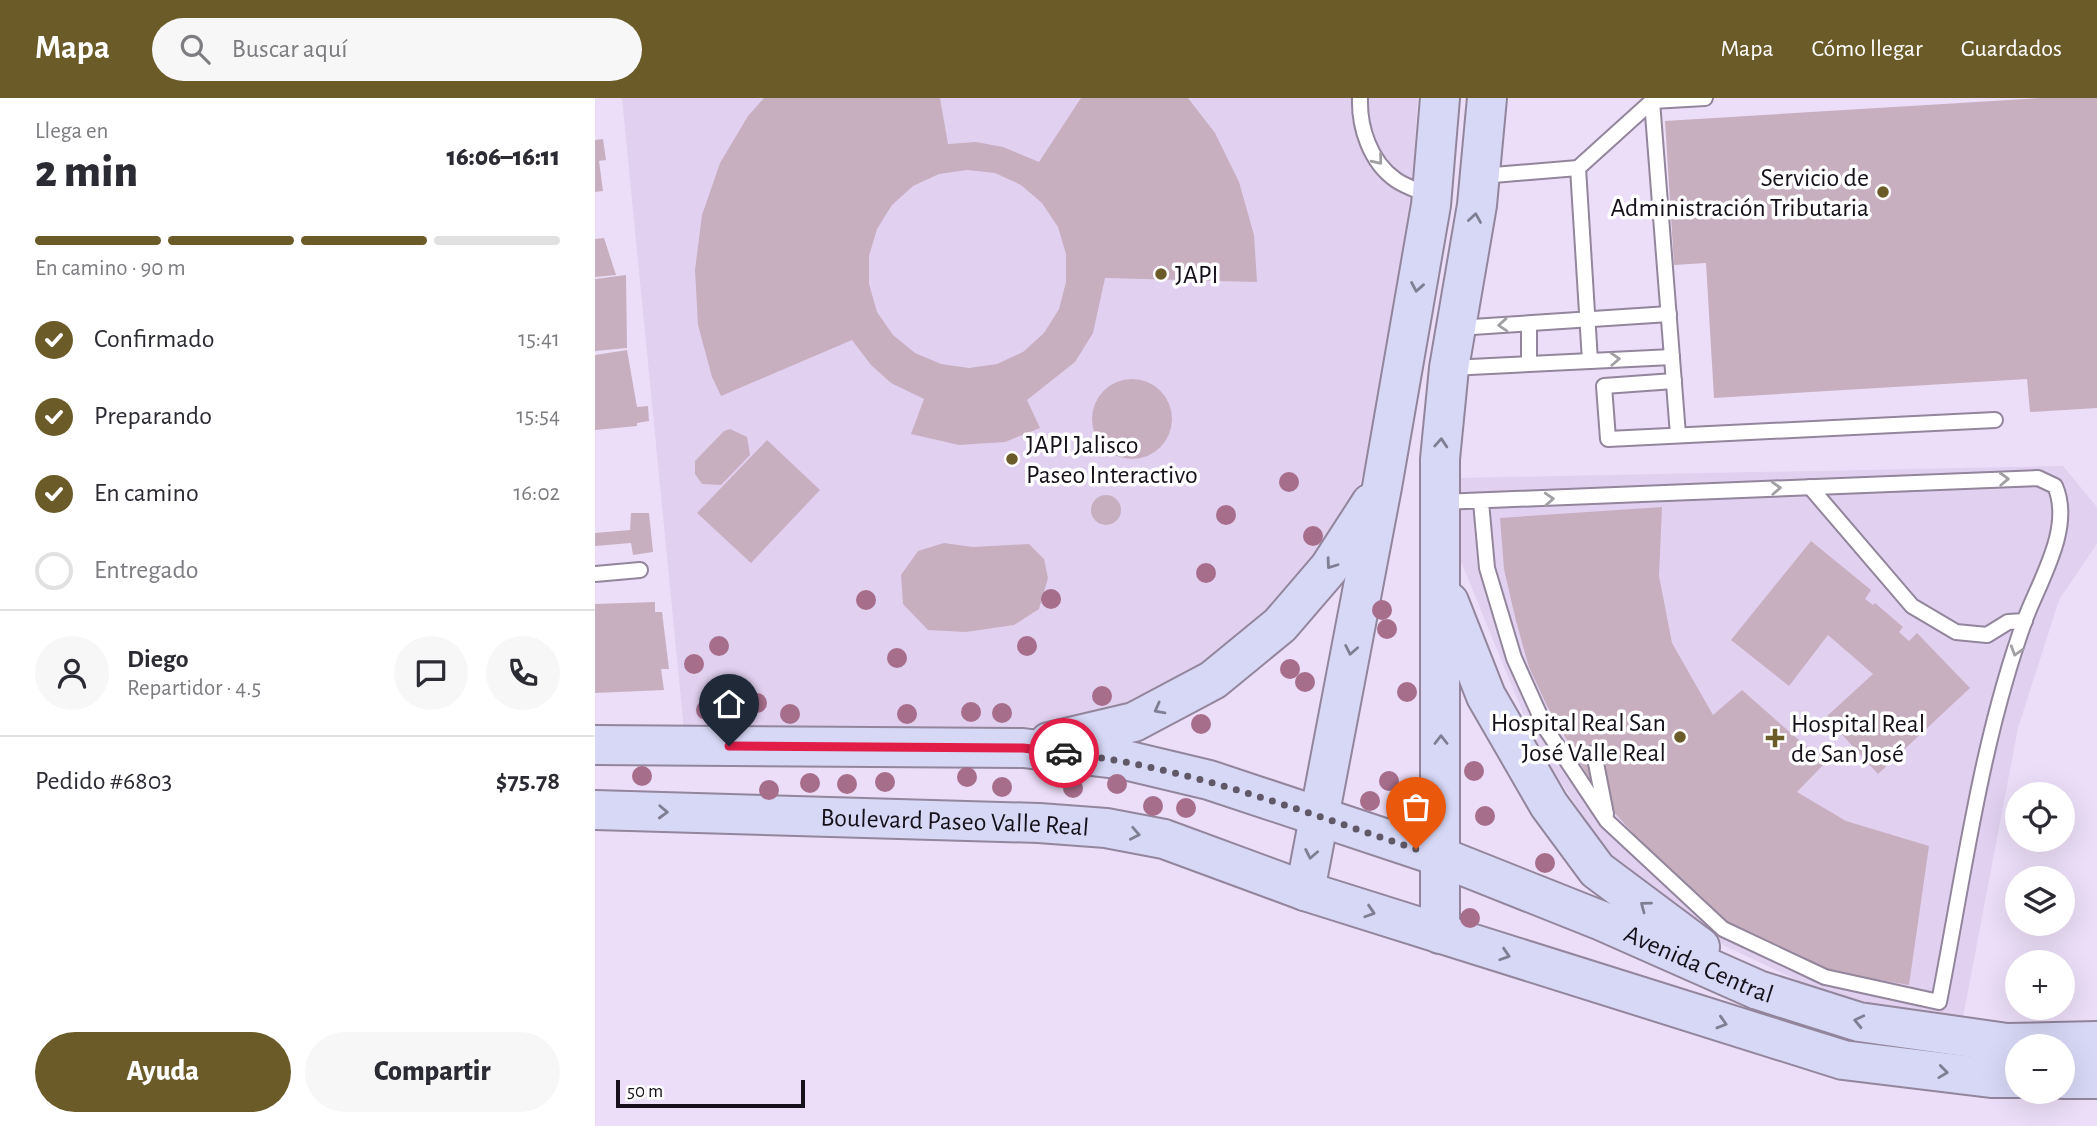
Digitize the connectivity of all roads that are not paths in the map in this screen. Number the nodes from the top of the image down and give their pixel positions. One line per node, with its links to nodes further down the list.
1 (1360, 98): 8 (lane, one-way to 8)
2 (1440, 98): 8 (main road)
3 (1487, 98): 7 (main road)
4 (1705, 98): 5 (lane)
5 (1652, 101): 6 (lane); 9 (lane)
6 (1578, 168): 7 (lane); 10 (lane)
7 (1480, 176): 12 (main road, one-way to 7)
8 (1432, 196): 20 (main road, one-way to 20)
9 (1669, 314): 10 (lane); 13 (lane)
10 (1586, 320): 11 (lane); 14 (lane)
11 (1529, 324): 12 (lane, one-way to 12); 15 (lane)
12 (1456, 328): 16 (main road)
13 (1672, 357): 14 (lane, one-way to 13); 17 (lane)
14 (1590, 361): 15 (lane)
15 (1529, 364): 16 (lane)
16 (1449, 368): 22 (main road, one-way to 16)
17 (1674, 381): 19 (lane); 19 (lane)
18 (1995, 420): 19 (lane)
19 (1678, 435)
20 (1382, 487): 30 (main road, one-way to 30); 33 (main road, one-way to 33)
21 (1809, 487): 23 (lane, one-way to 21); 27 (lane); 27 (lane, one-way to 27)
22 (1440, 502): 23 (lane); 26 (main road)
23 (1481, 502): 28 (lane)
24 (640, 570): 25 (lane)
25 (595, 574)
26 (1442, 584): 28 (main road); 35 (main road, one-way to 26)
27 (2025, 621): 40 (lane, one-way to 40)
28 (1530, 738): 34 (lane); 39 (main road, one-way to 28)
29 (595, 745): 30 (main road)
30 (1023, 748): 33 (main road)
31 (1594, 753): 34 (lane)
32 (595, 810): 36 (main road, Boulevard Paseo Valle Real, one-way to 36)
33 (1318, 817): 35 (main road, Avenida Central); 36 (main road, one-way to 36)
34 (1607, 821): 40 (lane)
35 (1441, 857): 37 (main road); 39 (main road, Avenida Central)
36 (1305, 891): 37 (main road, Avenida Central, one-way to 37)
37 (1440, 934): 38 (main road, Avenida Central, one-way to 38)
38 (1597, 985): 39 (main road); 42 (main road, Avenida Central, one-way to 42)
39 (1758, 990): 40 (main road, Avenida Central, one-way to 39)
40 (1935, 1018): 41 (main road, Avenida Central)
41 (2097, 1041)
42 (2005, 1078)
43 (2075, 1079): 44 (main road)
44 (2097, 1079)

